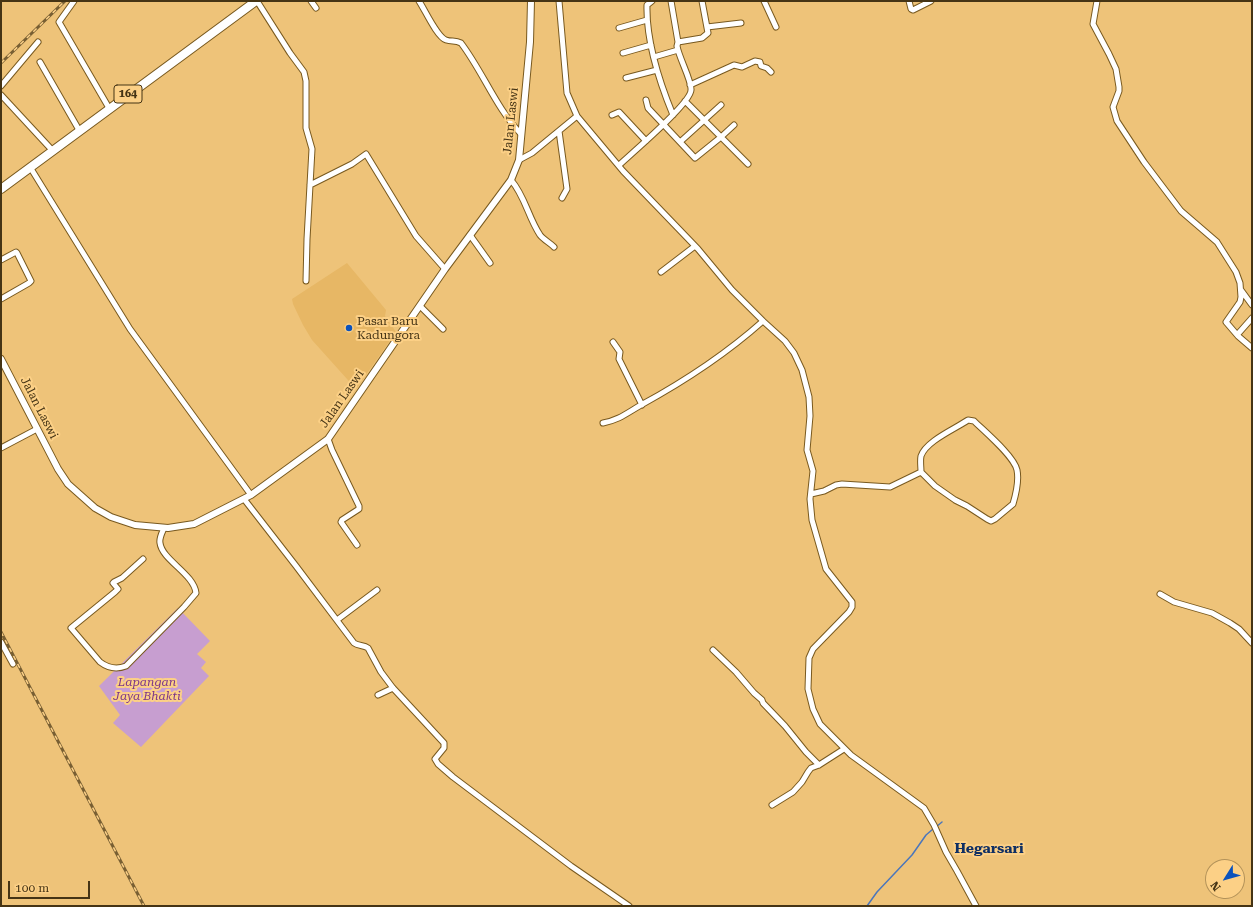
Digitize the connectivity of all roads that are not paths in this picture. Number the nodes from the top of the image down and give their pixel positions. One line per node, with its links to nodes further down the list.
1 (74, 1): 36 (street)
2 (257, 1): 36 (main road, 164); 55 (street)
3 (311, 1): 14 (street)
4 (419, 1): 45 (street)
5 (531, 1): 45 (street, Jalan Laswi)
6 (559, 1): 39 (street)
7 (652, 1): 15 (street)
8 (671, 1): 21 (street)
9 (702, 1): 17 (street)
10 (764, 1): 18 (street)
11 (909, 1): 12 (street)
12 (931, 1)
13 (1097, 1): 66 (street)
14 (316, 8)
15 (647, 20): 19 (street); 22 (street)
16 (741, 23): 17 (street)
17 (707, 27): 21 (street)
18 (776, 27)
19 (619, 28)
20 (38, 42): 31 (street)
21 (678, 42): 23 (street)
22 (651, 45): 24 (street); 25 (street)
23 (678, 50): 25 (street); 30 (street)
24 (623, 53)
25 (654, 57): 27 (street)
26 (40, 62): 43 (street)
27 (657, 70): 29 (street); 38 (street)
28 (771, 72): 30 (street)
29 (626, 78)
30 (690, 85): 34 (street)
31 (1, 86)
32 (1, 95): 49 (street)
33 (646, 100): 41 (street)
34 (685, 101): 38 (street); 40 (street)
35 (721, 104): 40 (street)
36 (109, 108): 43 (main road, 164)
37 (612, 115): 47 (street)
38 (673, 115): 41 (street)
39 (577, 116): 44 (street); 52 (street)
40 (704, 120): 46 (street); 48 (street)
41 (663, 124): 47 (street); 48 (street)
42 (734, 125): 46 (street)
43 (79, 130): 49 (main road, 164)
44 (559, 131): 50 (street); 57 (street)
45 (521, 134): 50 (street, Jalan Laswi)
46 (722, 138): 48 (street); 51 (street)
47 (646, 141): 52 (street)
48 (680, 142)
49 (52, 150): 53 (main road, 164)
50 (519, 160): 54 (street, Jalan Laswi)
51 (748, 164)
52 (619, 165): 59 (street)
53 (30, 167): 56 (main road, 164); 84 (street)
54 (511, 180): 58 (street, Jalan Laswi); 60 (street)
55 (310, 185): 63 (street); 65 (street)
56 (1, 189)
57 (562, 198)
58 (470, 235): 62 (street); 63 (street, Jalan Laswi)
59 (695, 246): 64 (street); 71 (street)
60 (554, 247)
61 (1, 260): 67 (street)
62 (490, 263)
63 (444, 269): 69 (street, Jalan Laswi)
64 (661, 272)
65 (306, 281)
66 (1241, 290): 68 (street); 73 (street)
67 (1, 299)
68 (1252, 305)
69 (420, 306): 72 (street); 80 (street, Jalan Laswi)
70 (1252, 318): 73 (street)
71 (763, 321): 77 (street); 83 (street)
72 (443, 329)
73 (1237, 334): 75 (street)
74 (613, 342): 77 (street)
75 (1252, 348)
76 (2, 362): 79 (street, Jalan Laswi)
77 (642, 405): 78 (street)
78 (602, 423)
79 (37, 429): 81 (street); 86 (street, Jalan Laswi)
80 (328, 439): 84 (street, Jalan Laswi); 87 (street)
81 (1, 448)
82 (921, 472): 82 (street); 83 (street)
83 (811, 494): 98 (street)
84 (251, 495): 85 (street, Jalan Laswi)
85 (244, 499): 86 (street, Jalan Laswi); 91 (street)
86 (164, 528): 88 (street)
87 (357, 545)
88 (143, 559)
89 (377, 590): 91 (street)
90 (1160, 594): 93 (street)
91 (337, 620): 96 (street)
92 (1, 642): 95 (street)
93 (1252, 643)
94 (713, 650): 99 (street)
95 (12, 664)
96 (393, 688): 97 (street); 101 (street)
97 (378, 695)
98 (844, 749): 99 (street); 102 (street)
99 (819, 765): 100 (street)
100 (772, 805)
101 (629, 906)
102 (976, 906)

